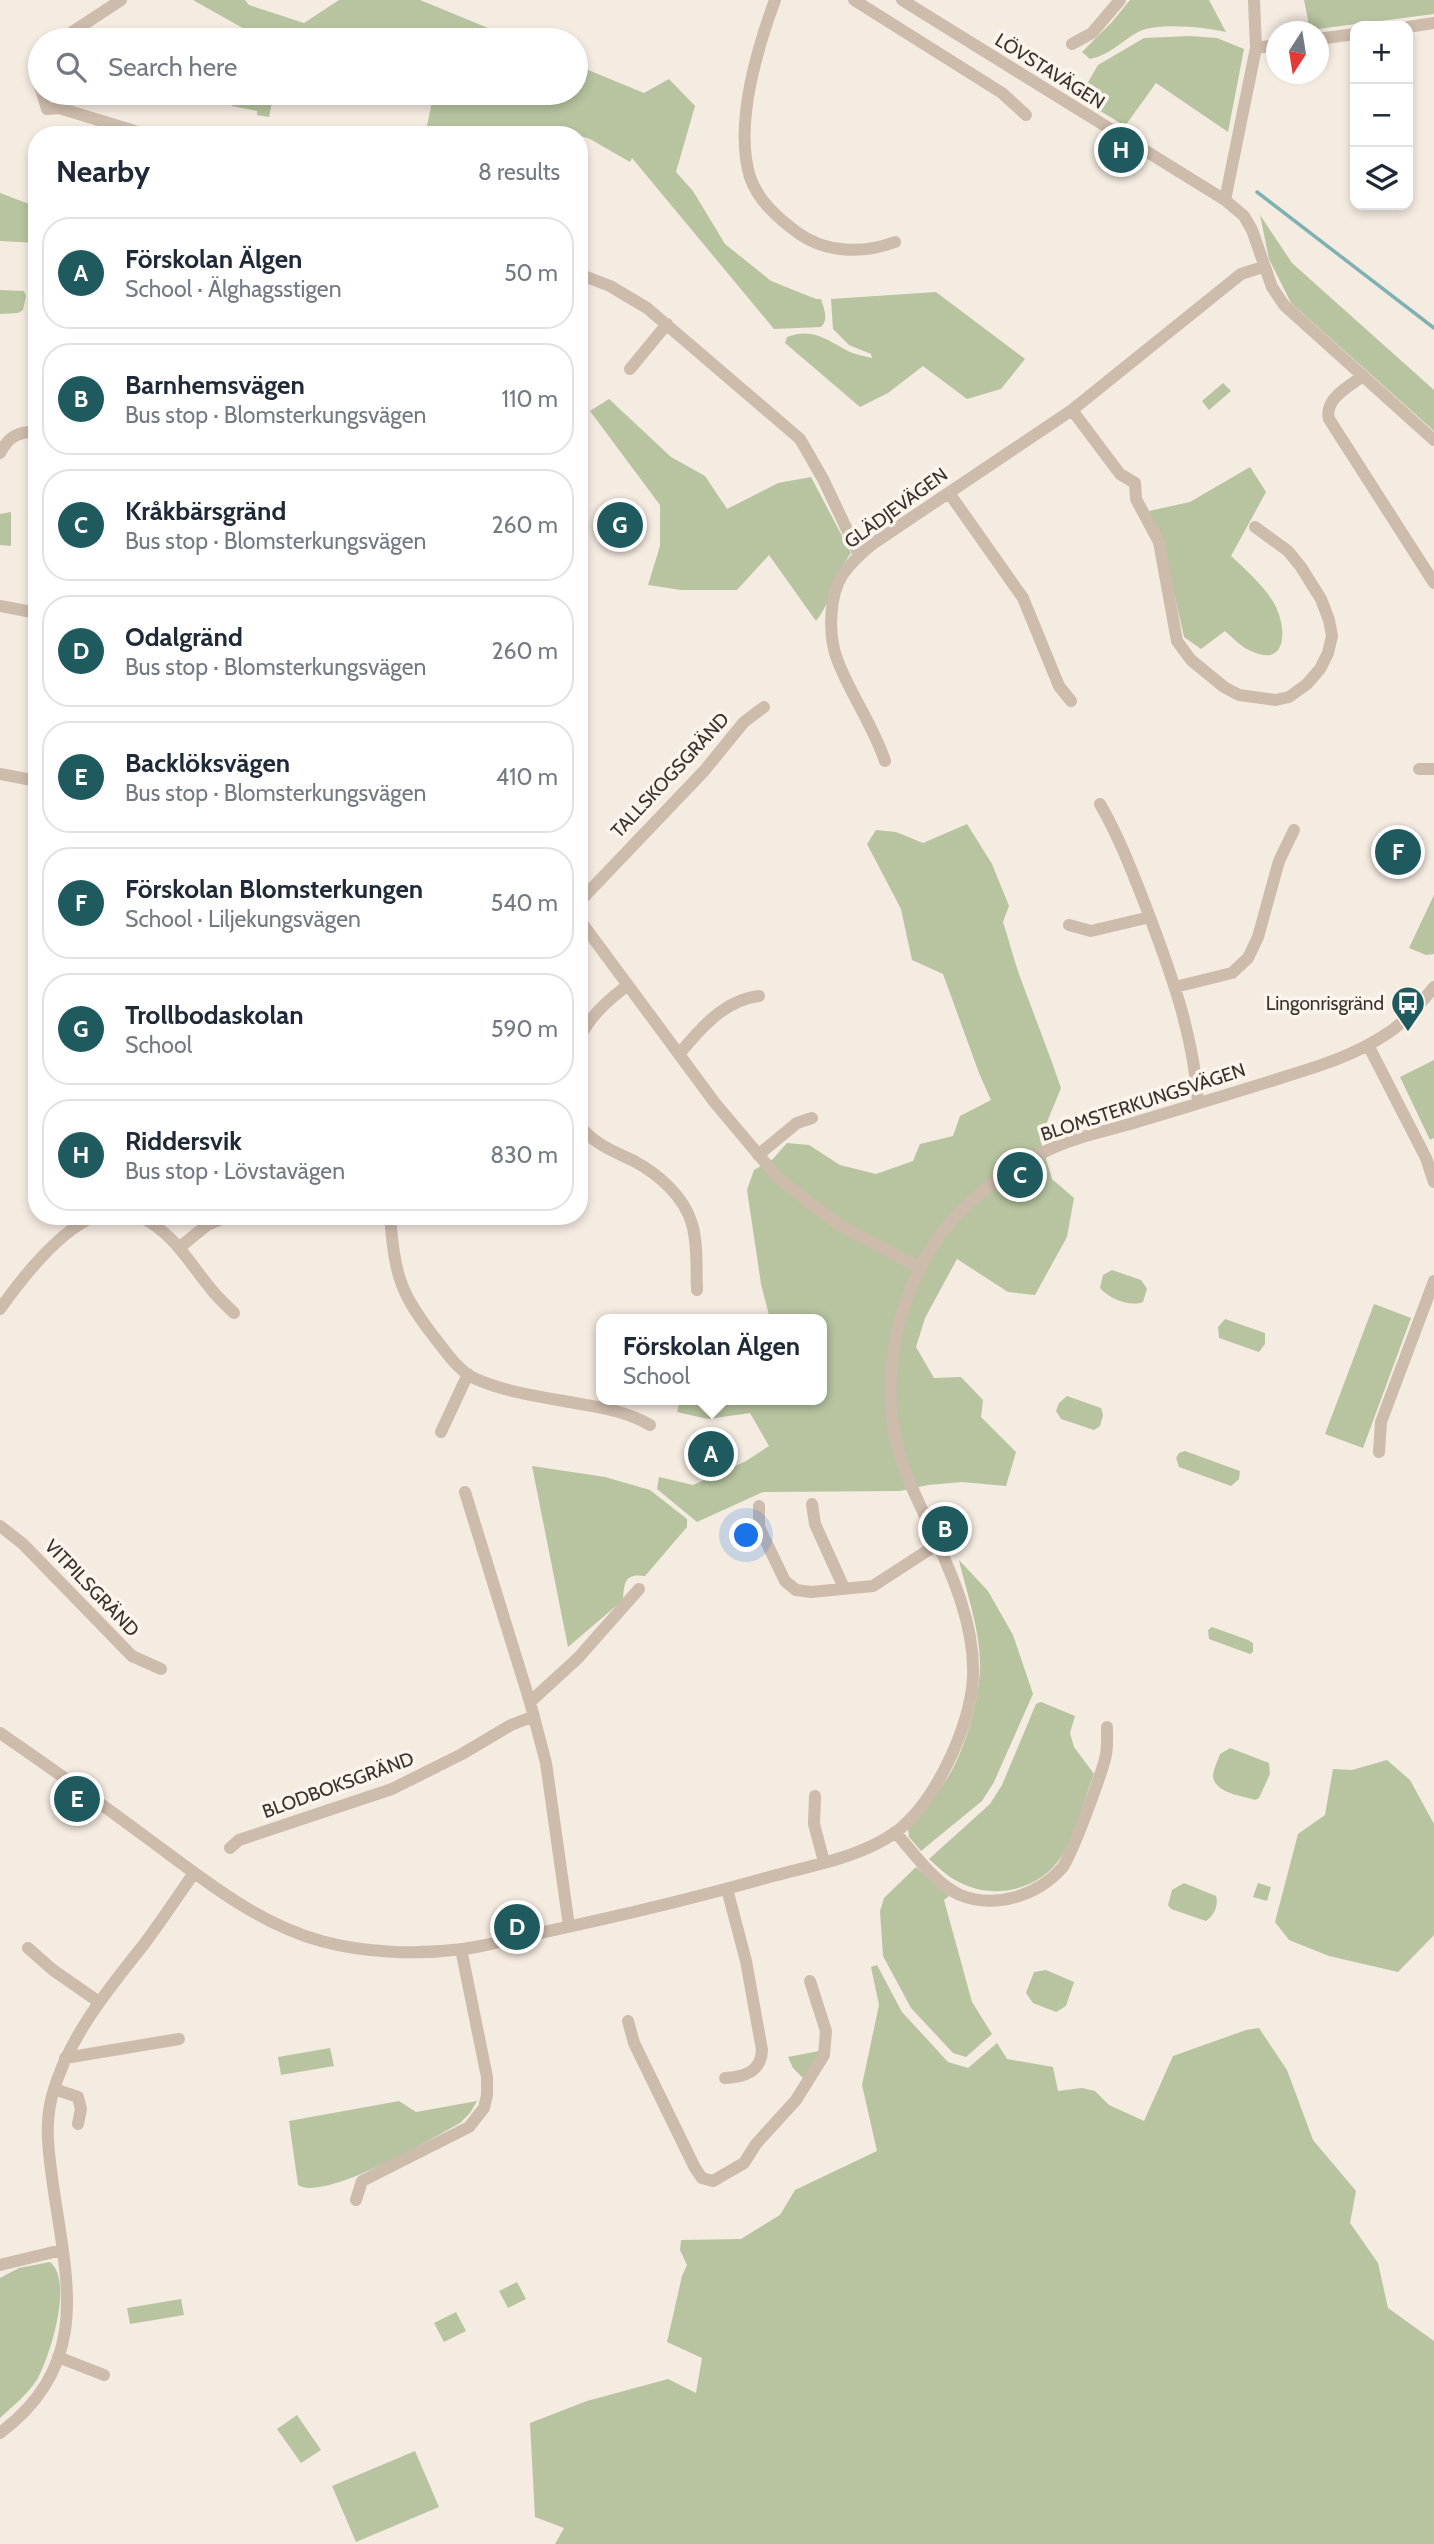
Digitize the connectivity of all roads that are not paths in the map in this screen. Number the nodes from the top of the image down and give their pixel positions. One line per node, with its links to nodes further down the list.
1 (121, 0): 9 (street)
2 (775, 0): 19 (street)
3 (854, 0): 16 (street)
4 (902, 0): 18 (street, LÖVSTAVÄGEN)
5 (1120, 0): 12 (street)
6 (1254, 0): 14 (street)
7 (1434, 23): 8 (street)
8 (1413, 26)
9 (79, 28)
10 (1350, 35): 11 (street)
11 (1329, 38)
12 (1072, 44)
13 (1266, 46): 14 (street)
14 (1256, 48): 18 (street)
15 (46, 105): 17 (street)
16 (1026, 115)
17 (118, 126)
18 (1225, 200): 20 (street, LÖVSTAVÄGEN)
19 (895, 242)
20 (1263, 267): 24 (street, LÖVSTAVÄGEN); 25 (street, GLÄDJEVÄGEN)
21 (588, 277): 22 (street)
22 (667, 324): 23 (street); 31 (street)
23 (630, 369)
24 (1363, 376): 27 (street, LÖVSTAVÄGEN); 32 (street)
25 (1072, 410): 29 (street, GLÄDJEVÄGEN); 30 (street)
26 (28, 432): 28 (street)
27 (1434, 440)
28 (0, 453)
29 (948, 493): 31 (street, GLÄDJEVÄGEN); 35 (street)
30 (1255, 527)
31 (859, 555): 37 (street, GLÄDJEVÄGEN)
32 (1434, 583)
33 (0, 606): 34 (street)
34 (28, 611)
35 (1072, 701)
36 (764, 707): 44 (street, TALLSKOGSGRÄND)
37 (886, 761)
38 (1419, 769): 39 (street)
39 (1434, 769)
40 (0, 774): 41 (street)
41 (28, 779)
42 (1100, 804): 45 (street)
43 (1294, 830): 49 (street)
44 (588, 890)
45 (1150, 917): 46 (street); 49 (street)
46 (1069, 925)
47 (588, 931): 48 (street)
48 (628, 985): 52 (street); 54 (street)
49 (1175, 987): 55 (street)
50 (1430, 991): 53 (street, BLOMSTERKUNGSVÄGEN)
51 (759, 996): 54 (street)
52 (588, 1022)
53 (1368, 1045): 55 (street, BLOMSTERKUNGSVÄGEN); 59 (street)
54 (679, 1054): 58 (street)
55 (1198, 1103): 65 (street, BLOMSTERKUNGSVÄGEN)
56 (812, 1118): 58 (street)
57 (588, 1134): 67 (street)
58 (758, 1155): 65 (street)
59 (1434, 1182)
60 (82, 1225): 68 (street)
61 (155, 1225): 64 (street)
62 (207, 1225): 64 (street)
63 (391, 1225): 70 (street)
64 (180, 1247): 69 (street)
65 (920, 1268): 78 (street, BLOMSTERKUNGSVÄGEN)
66 (1434, 1281): 73 (street)
67 (697, 1290)
68 (0, 1309)
69 (234, 1313)
70 (468, 1374): 71 (street); 72 (street)
71 (650, 1425)
72 (441, 1432)
73 (1379, 1452)
74 (465, 1492): 82 (street)
75 (811, 1504): 79 (street)
76 (759, 1506): 79 (street)
77 (0, 1526): 81 (street, VITPILSGRÄND)
78 (940, 1546): 79 (street); 87 (street, BLOMSTERKUNGSVÄGEN)
79 (844, 1588)
80 (639, 1589): 82 (street)
81 (160, 1669)
82 (530, 1702): 83 (street)
83 (534, 1716): 88 (street, BLODBOKSGRÄND); 92 (street)
84 (1107, 1727): 87 (street)
85 (0, 1732): 90 (street, BLOMSTERKUNGSVÄGEN)
86 (815, 1796): 89 (street)
87 (895, 1832): 89 (street, BLOMSTERKUNGSVÄGEN)
88 (230, 1849)
89 (824, 1862): 91 (street, BLOMSTERKUNGSVÄGEN)
90 (194, 1873): 94 (street, BLOMSTERKUNGSVÄGEN); 96 (street)
91 (727, 1889): 92 (street, BLOMSTERKUNGSVÄGEN); 100 (street)
92 (569, 1926): 94 (street, BLOMSTERKUNGSVÄGEN)
93 (28, 1948): 96 (street)
94 (461, 1949): 103 (street)
95 (810, 1981): 97 (street)
96 (99, 2002): 99 (street)
97 (628, 2021)
98 (179, 2039): 99 (street)
99 (65, 2058): 101 (street)
100 (725, 2078)
101 (54, 2089): 102 (street); 104 (street)
102 (78, 2124)
103 (356, 2200)
104 (62, 2250): 105 (street); 106 (street)
105 (0, 2263)
106 (58, 2357): 107 (street); 108 (street)
107 (104, 2375)
108 (0, 2432)

